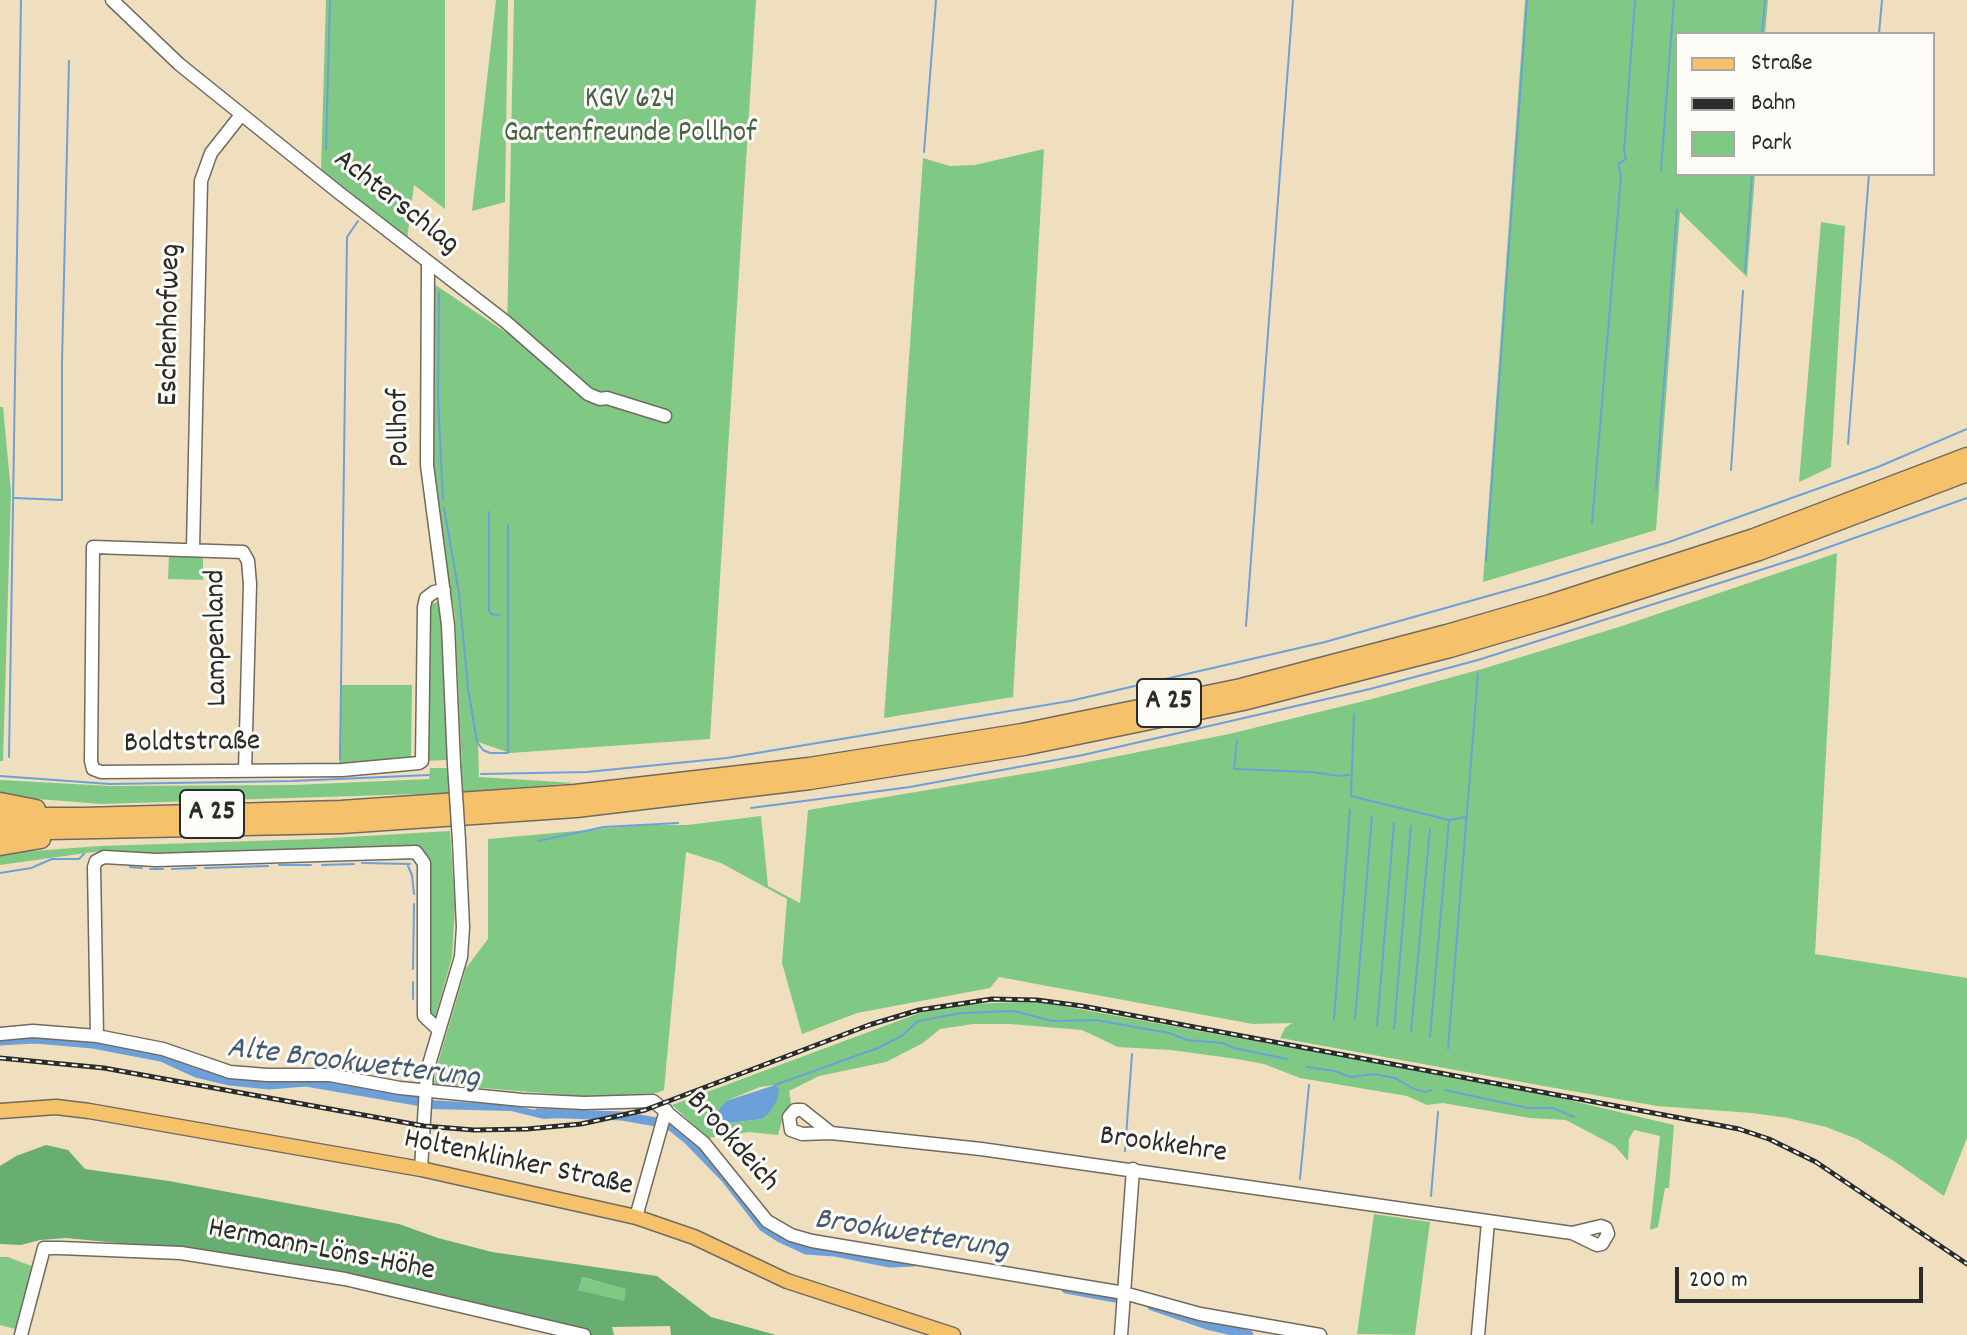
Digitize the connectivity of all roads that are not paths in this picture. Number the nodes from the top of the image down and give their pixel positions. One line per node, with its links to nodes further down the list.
1 (112, 0): 2 (street, Achterschlag)
2 (241, 115): 3 (street, Achterschlag); 7 (street, Eschenhofweg)
3 (428, 264): 4 (street, Achterschlag); 8 (street, Pollhof)
4 (665, 416)
5 (1967, 457): 12 (highway, A 25)
6 (1967, 472): 12 (highway, A 25)
7 (193, 549): 9 (street, Lampenland); 9 (street, Boldtstraße)
8 (444, 590): 9 (street, Boldtstraße); 15 (street, Pollhof, bridge)
9 (245, 771)
10 (0, 802): 12 (highway)
11 (0, 817): 12 (highway, A 25)
12 (83, 824): 13 (highway, A 25); 14 (highway)
13 (0, 831)
14 (0, 846)
15 (439, 1030): 17 (street); 18 (street)
16 (0, 1034): 17 (street, Brookdeich)
17 (97, 1036): 18 (street, Brookdeich)
18 (424, 1091): 20 (street, Brookdeich); 22 (street)
19 (0, 1111): 22 (main road, Holtenklinker Straße)
20 (664, 1119): 24 (street); 27 (street, Brookdeich)
21 (831, 1133): 23 (street, Brookkehre)
22 (421, 1169): 24 (main road, Holtenklinker Straße)
23 (1133, 1169): 25 (street, Brookkehre); 27 (street)
24 (636, 1217): 30 (main road, Holtenklinker Straße)
25 (1488, 1222): 26 (street, Brookkehre); 33 (street)
26 (1572, 1233)
27 (1124, 1298): 31 (street); 32 (street, Brookdeich)
28 (21, 1335): 29 (street, Hermann-Löns-Höhe)
29 (584, 1335)
30 (953, 1335)
31 (1121, 1335)
32 (1320, 1335)
33 (1478, 1335)

